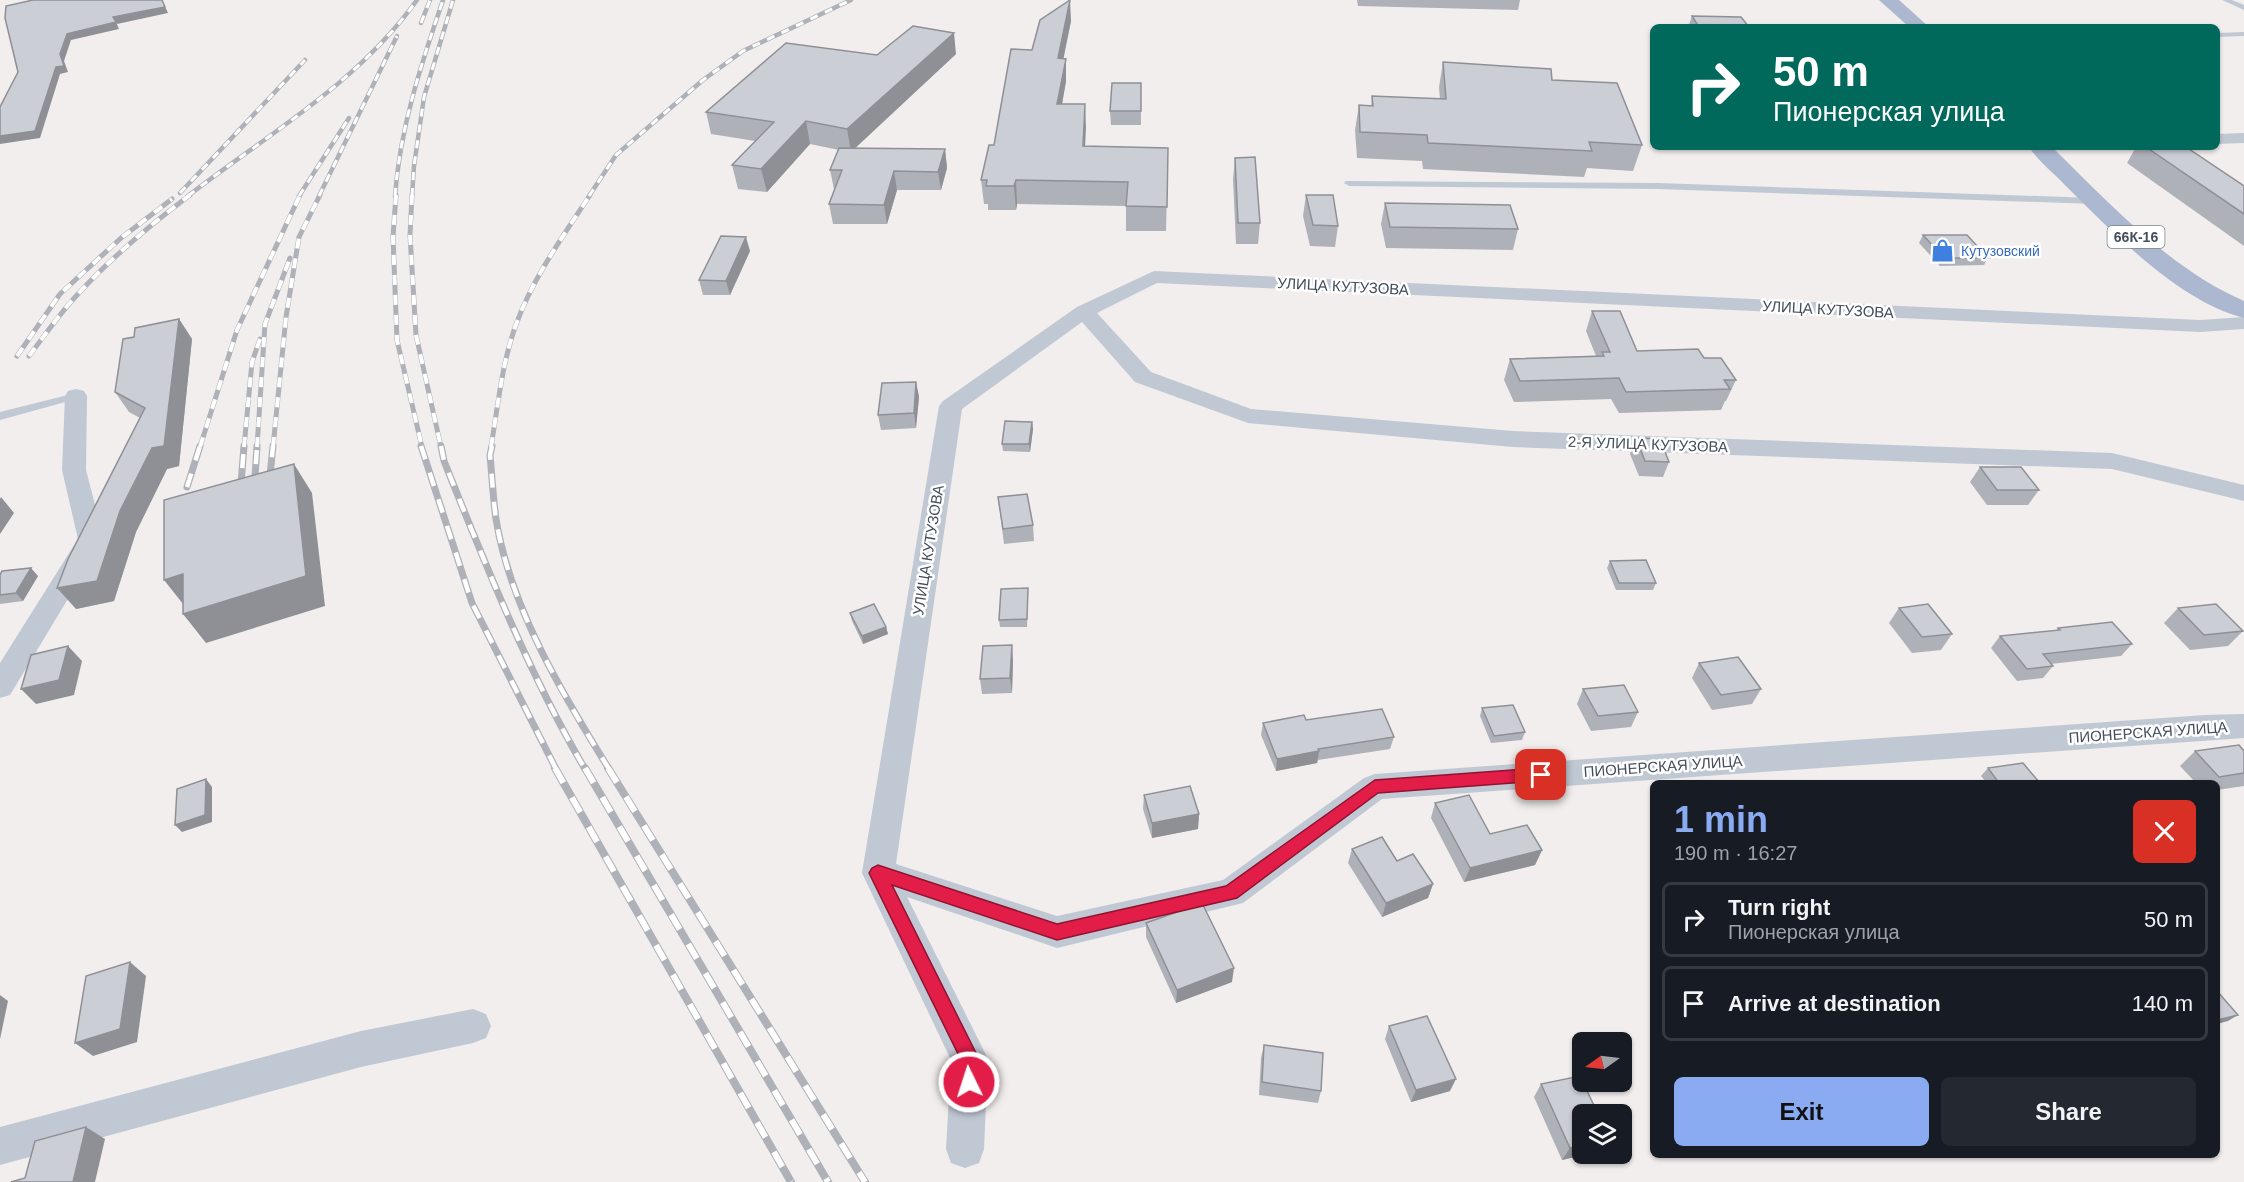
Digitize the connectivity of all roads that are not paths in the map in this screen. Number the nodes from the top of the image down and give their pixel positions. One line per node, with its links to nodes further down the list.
1 (1888, 0): 4 (main road)
2 (2226, 0): 3 (lane)
3 (2244, 8)
4 (1916, 24)
5 (2244, 34): 6 (lane)
6 (2220, 35)
7 (2244, 138): 8 (street)
8 (2220, 139)
9 (2043, 150): 11 (main road, 66К-16)
10 (1348, 183): 11 (lane)
11 (2094, 201): 12 (main road, 66К-16)
12 (2244, 310)
13 (1084, 311): 14 (street, УЛИЦА КУТУЗОВА); 17 (street, 2-Я УЛИЦА КУТУЗОВА); 20 (street, УЛИЦА КУТУЗОВА)
14 (2244, 323)
15 (76, 396): 16 (lane); 18 (street)
16 (0, 416)
17 (2244, 493)
18 (0, 687)
19 (2244, 726): 20 (street, ПИОНЕРСКАЯ УЛИЦА)
20 (878, 873): 23 (street)
21 (473, 1026): 22 (street)
22 (0, 1146)
23 (964, 1149)

